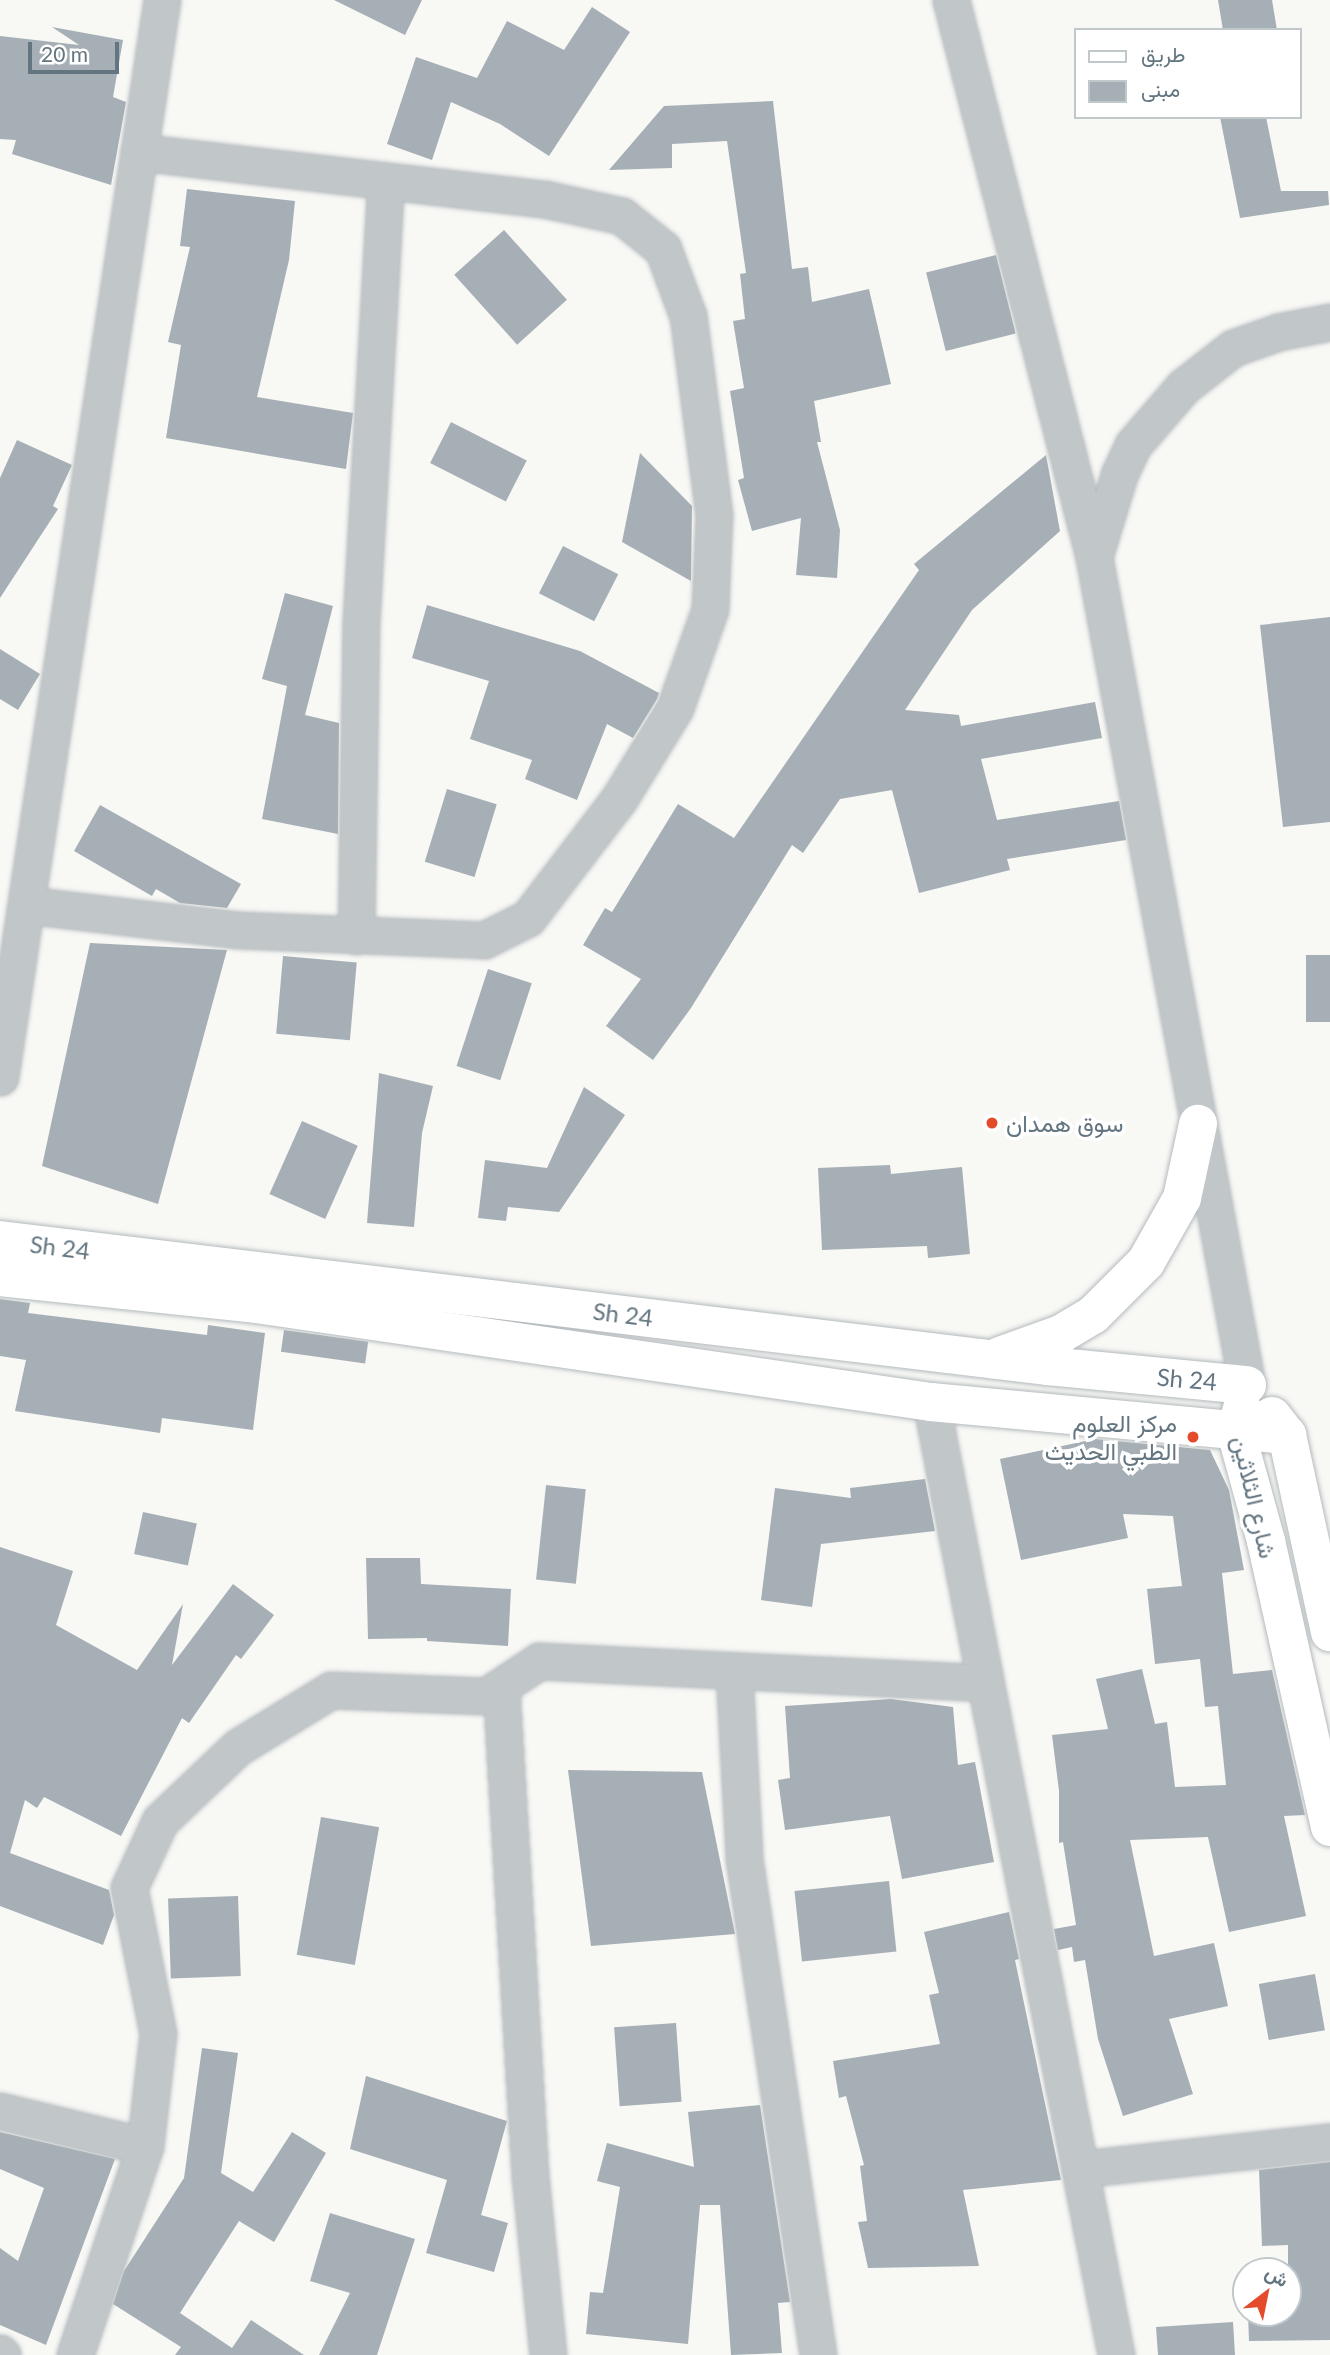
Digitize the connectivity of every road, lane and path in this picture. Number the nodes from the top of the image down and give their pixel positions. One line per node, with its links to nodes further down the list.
1 (162, 0): 4 (street)
2 (951, 0): 3 (street); 7 (street)
3 (976, 0)
4 (139, 152): 5 (street); 8 (street)
5 (386, 181): 9 (street); 9 (street)
6 (1330, 321): 7 (street)
7 (1094, 557): 12 (street)
8 (26, 905): 9 (street); 10 (street)
9 (356, 936)
10 (10, 940): 11 (street)
11 (0, 1077)
12 (1198, 1124): 15 (street); 16 (street)
13 (0, 1240): 15 (street, Sh 24)
14 (0, 1277): 17 (street, Sh 24)
15 (990, 1358): 16 (street, Sh 24)
16 (1247, 1385): 18 (street, شارع الثلاثين); 19 (street, شارع الثلاثين)
17 (931, 1402): 18 (street, Sh 24); 22 (street)
18 (1236, 1432): 19 (street, Sh 24); 24 (street, شارع الثلاثين)
19 (1287, 1435): 20 (street, شارع الثلاثين)
20 (1330, 1632)
21 (734, 1671): 22 (street); 23 (street); 31 (street)
22 (985, 1683): 28 (street)
23 (501, 1687): 27 (street); 30 (street)
24 (1330, 1827)
25 (0, 2111): 27 (street)
26 (1330, 2142): 28 (street)
27 (145, 2146): 29 (street)
28 (1080, 2169): 32 (street)
29 (75, 2355)
30 (548, 2355)
31 (818, 2355)
32 (1116, 2355)

